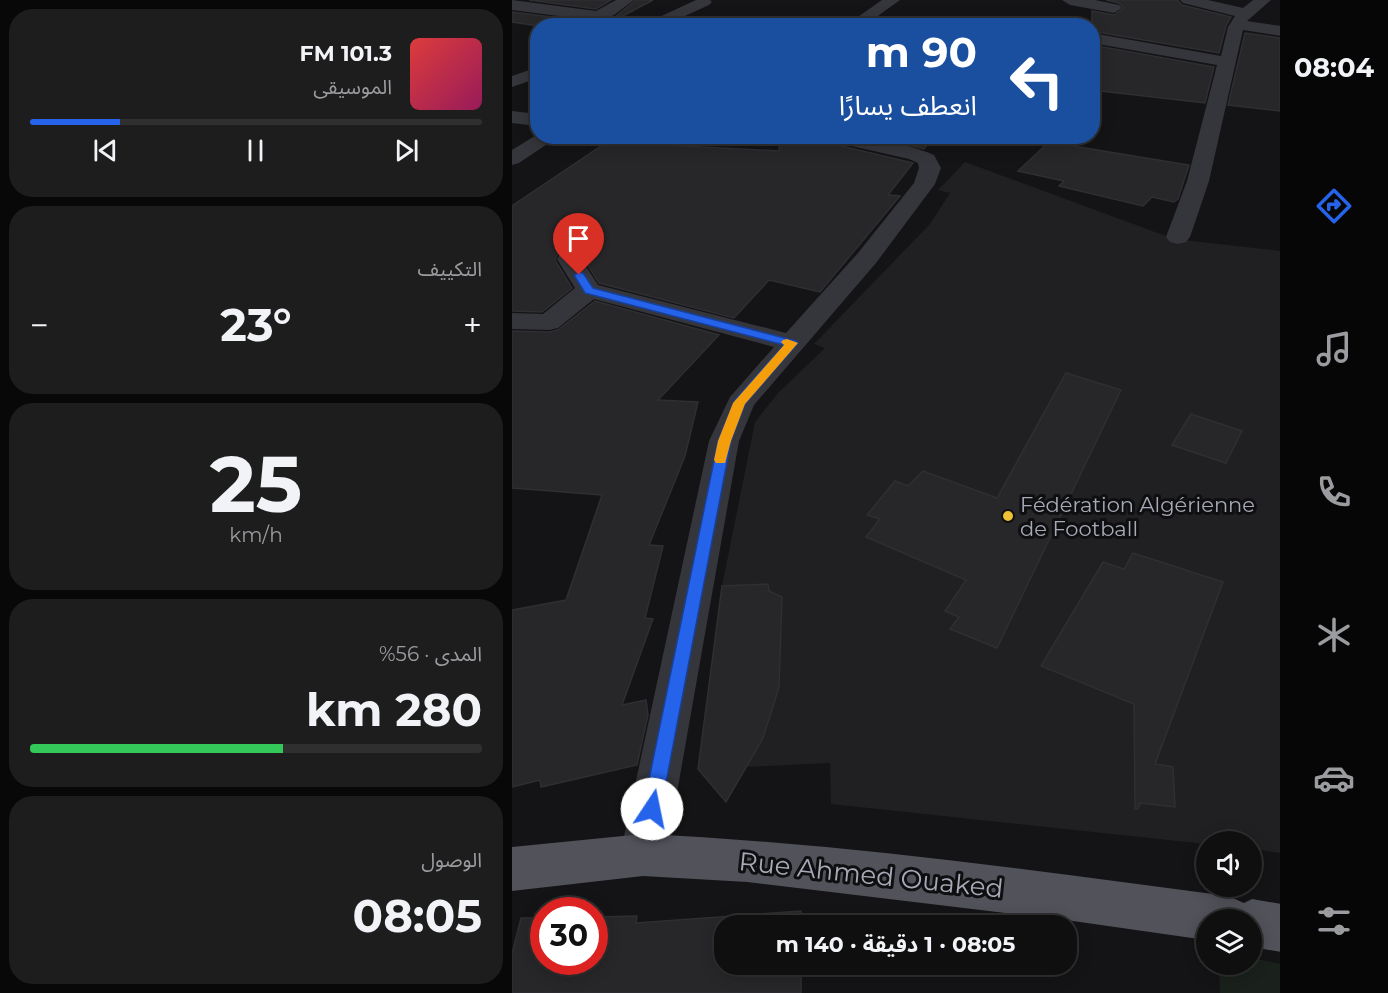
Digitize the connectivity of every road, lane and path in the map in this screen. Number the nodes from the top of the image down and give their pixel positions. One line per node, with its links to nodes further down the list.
1 (626, 0): 7 (street)
2 (892, 0): 10 (street)
3 (1070, 0): 8 (street)
4 (1188, 0): 11 (street)
5 (1263, 0): 11 (street)
6 (704, 2): 9 (street)
7 (513, 5)
8 (1114, 8)
9 (667, 18)
10 (865, 18)
11 (1242, 18): 12 (street); 13 (street); 15 (street)
12 (1280, 25)
13 (1280, 31)
14 (1100, 39): 15 (street)
15 (1227, 62): 23 (street)
16 (530, 75): 17 (street)
17 (512, 82)
18 (512, 117): 19 (street)
19 (530, 119)
20 (536, 144): 22 (street)
21 (869, 144): 27 (street)
22 (512, 159)
23 (1178, 237)
24 (569, 259): 25 (street)
25 (589, 291): 26 (street); 27 (street)
26 (512, 321)
27 (792, 343): 28 (street)
28 (643, 855): 29 (main road, Rue Ahmed Ouaked); 30 (main road, Rue Ahmed Ouaked)
29 (512, 869)
30 (1196, 915)
31 (1262, 925): 32 (main road)
32 (1280, 928)

